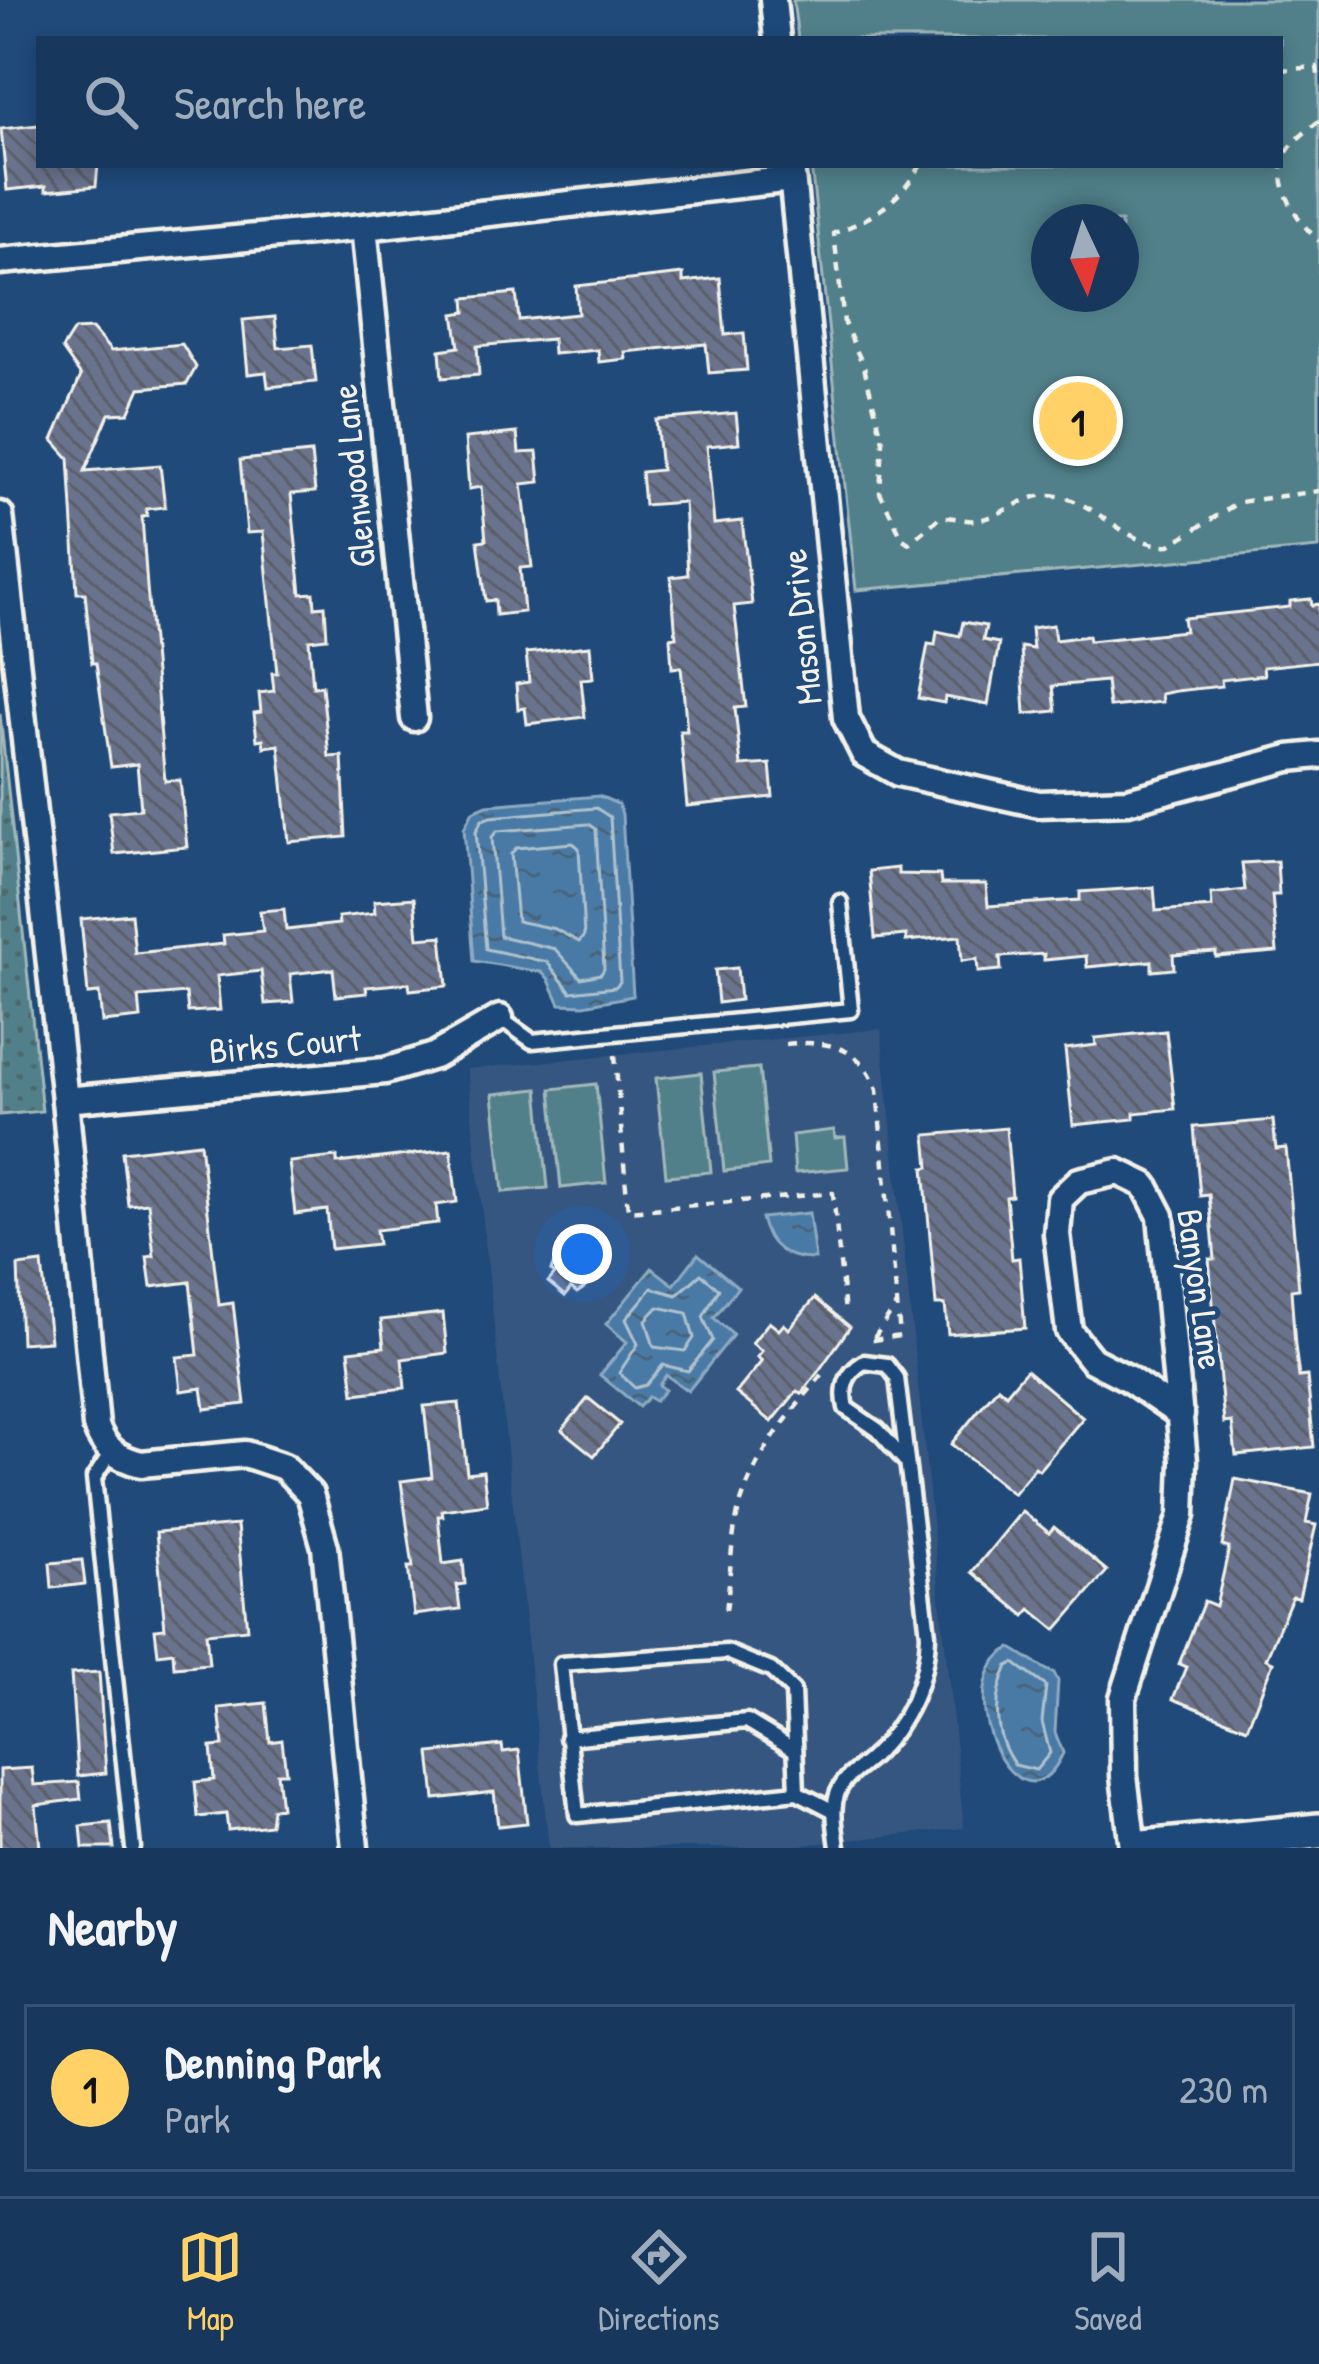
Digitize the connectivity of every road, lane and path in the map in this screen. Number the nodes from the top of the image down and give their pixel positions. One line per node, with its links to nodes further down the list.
1 (773, 0): 2 (street)
2 (777, 36)
3 (1318, 66): 4 (path); 5 (path)
4 (1283, 70)
5 (1319, 82)
6 (1319, 121): 7 (path)
7 (1283, 158)
8 (919, 168): 14 (path)
9 (1282, 168): 12 (path)
10 (791, 172): 11 (street); 17 (street, Mason Drive)
11 (364, 227): 13 (street); 16 (street, Glenwood Lane)
12 (1319, 241)
13 (0, 261)
14 (1319, 491)
15 (0, 515): 22 (street)
16 (414, 718)
17 (1319, 755)
18 (840, 902): 19 (lane)
19 (500, 1018): 22 (street, Birks Court)
20 (785, 1044): 23 (path)
21 (615, 1054): 24 (path)
22 (65, 1100): 29 (street)
23 (897, 1304): 25 (path); 25 (path)
24 (845, 1312)
25 (874, 1338): 26 (path)
26 (860, 1345)
27 (829, 1367): 31 (path)
28 (1181, 1415): 28 (street, Banyon Lane); 40 (street, Banyon Lane)
29 (111, 1452): 37 (lane); 38 (street)
30 (907, 1462): 30 (lane); 35 (lane)
31 (726, 1610)
32 (567, 1738): 33 (lane); 33 (lane); 34 (lane)
33 (795, 1750): 34 (lane)
34 (797, 1792): 35 (lane)
35 (834, 1811): 39 (lane)
36 (1319, 1831): 41 (main road)
37 (133, 1848)
38 (355, 1848)
39 (838, 1848)
40 (1133, 1848)
41 (1144, 1848)

